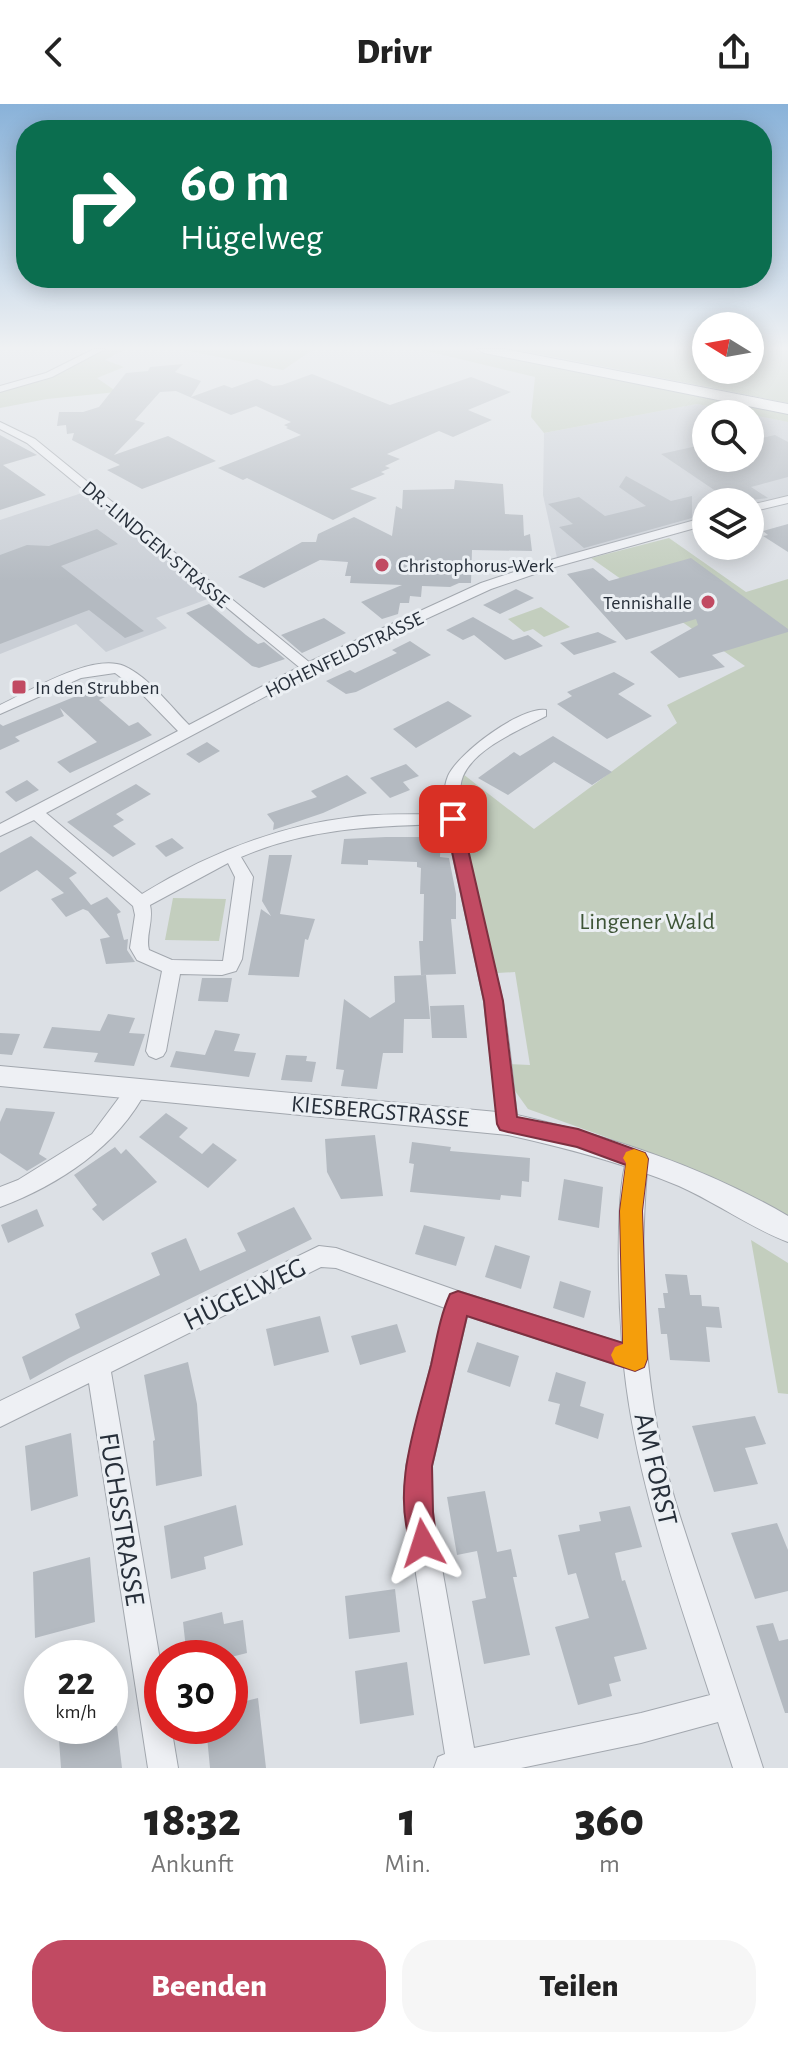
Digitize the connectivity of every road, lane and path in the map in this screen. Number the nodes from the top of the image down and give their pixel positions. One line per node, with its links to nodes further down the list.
1 (4, 427): 5 (street, DR.-LINDGEN-STRASSE)
2 (788, 499): 3 (street)
3 (764, 505)
4 (692, 525): 5 (street, HOHENFELDSTRASSE)
5 (308, 668): 8 (street, HOHENFELDSTRASSE)
6 (0, 710): 8 (street)
7 (541, 713): 10 (street)
8 (188, 733): 9 (street, HOHENFELDSTRASSE)
9 (35, 812): 11 (street, HOHENFELDSTRASSE); 13 (street)
10 (453, 819): 12 (street); 18 (street)
11 (0, 831)
12 (231, 853): 13 (street); 14 (street)
13 (141, 903): 14 (street)
14 (172, 967): 15 (street)
15 (156, 1051)
16 (0, 1076): 17 (street, KIESBERGSTRASSE)
17 (137, 1089): 18 (street, KIESBERGSTRASSE); 20 (street)
18 (508, 1124): 19 (street, KIESBERGSTRASSE)
19 (637, 1159): 21 (street, KIESBERGSTRASSE); 23 (street, AM FORST)
20 (0, 1197)
21 (788, 1230)
22 (458, 1302): 23 (street, HÜGELWEG); 24 (street, HÜGELWEG); 27 (street)
23 (635, 1359): 26 (street, AM FORST)
24 (98, 1365): 25 (street, HÜGELWEG); 28 (street, FUCHSSTRASSE)
25 (0, 1414)
26 (728, 1705): 27 (street); 29 (street, AM FORST)
27 (455, 1766)
28 (163, 1768)
29 (748, 1768)

